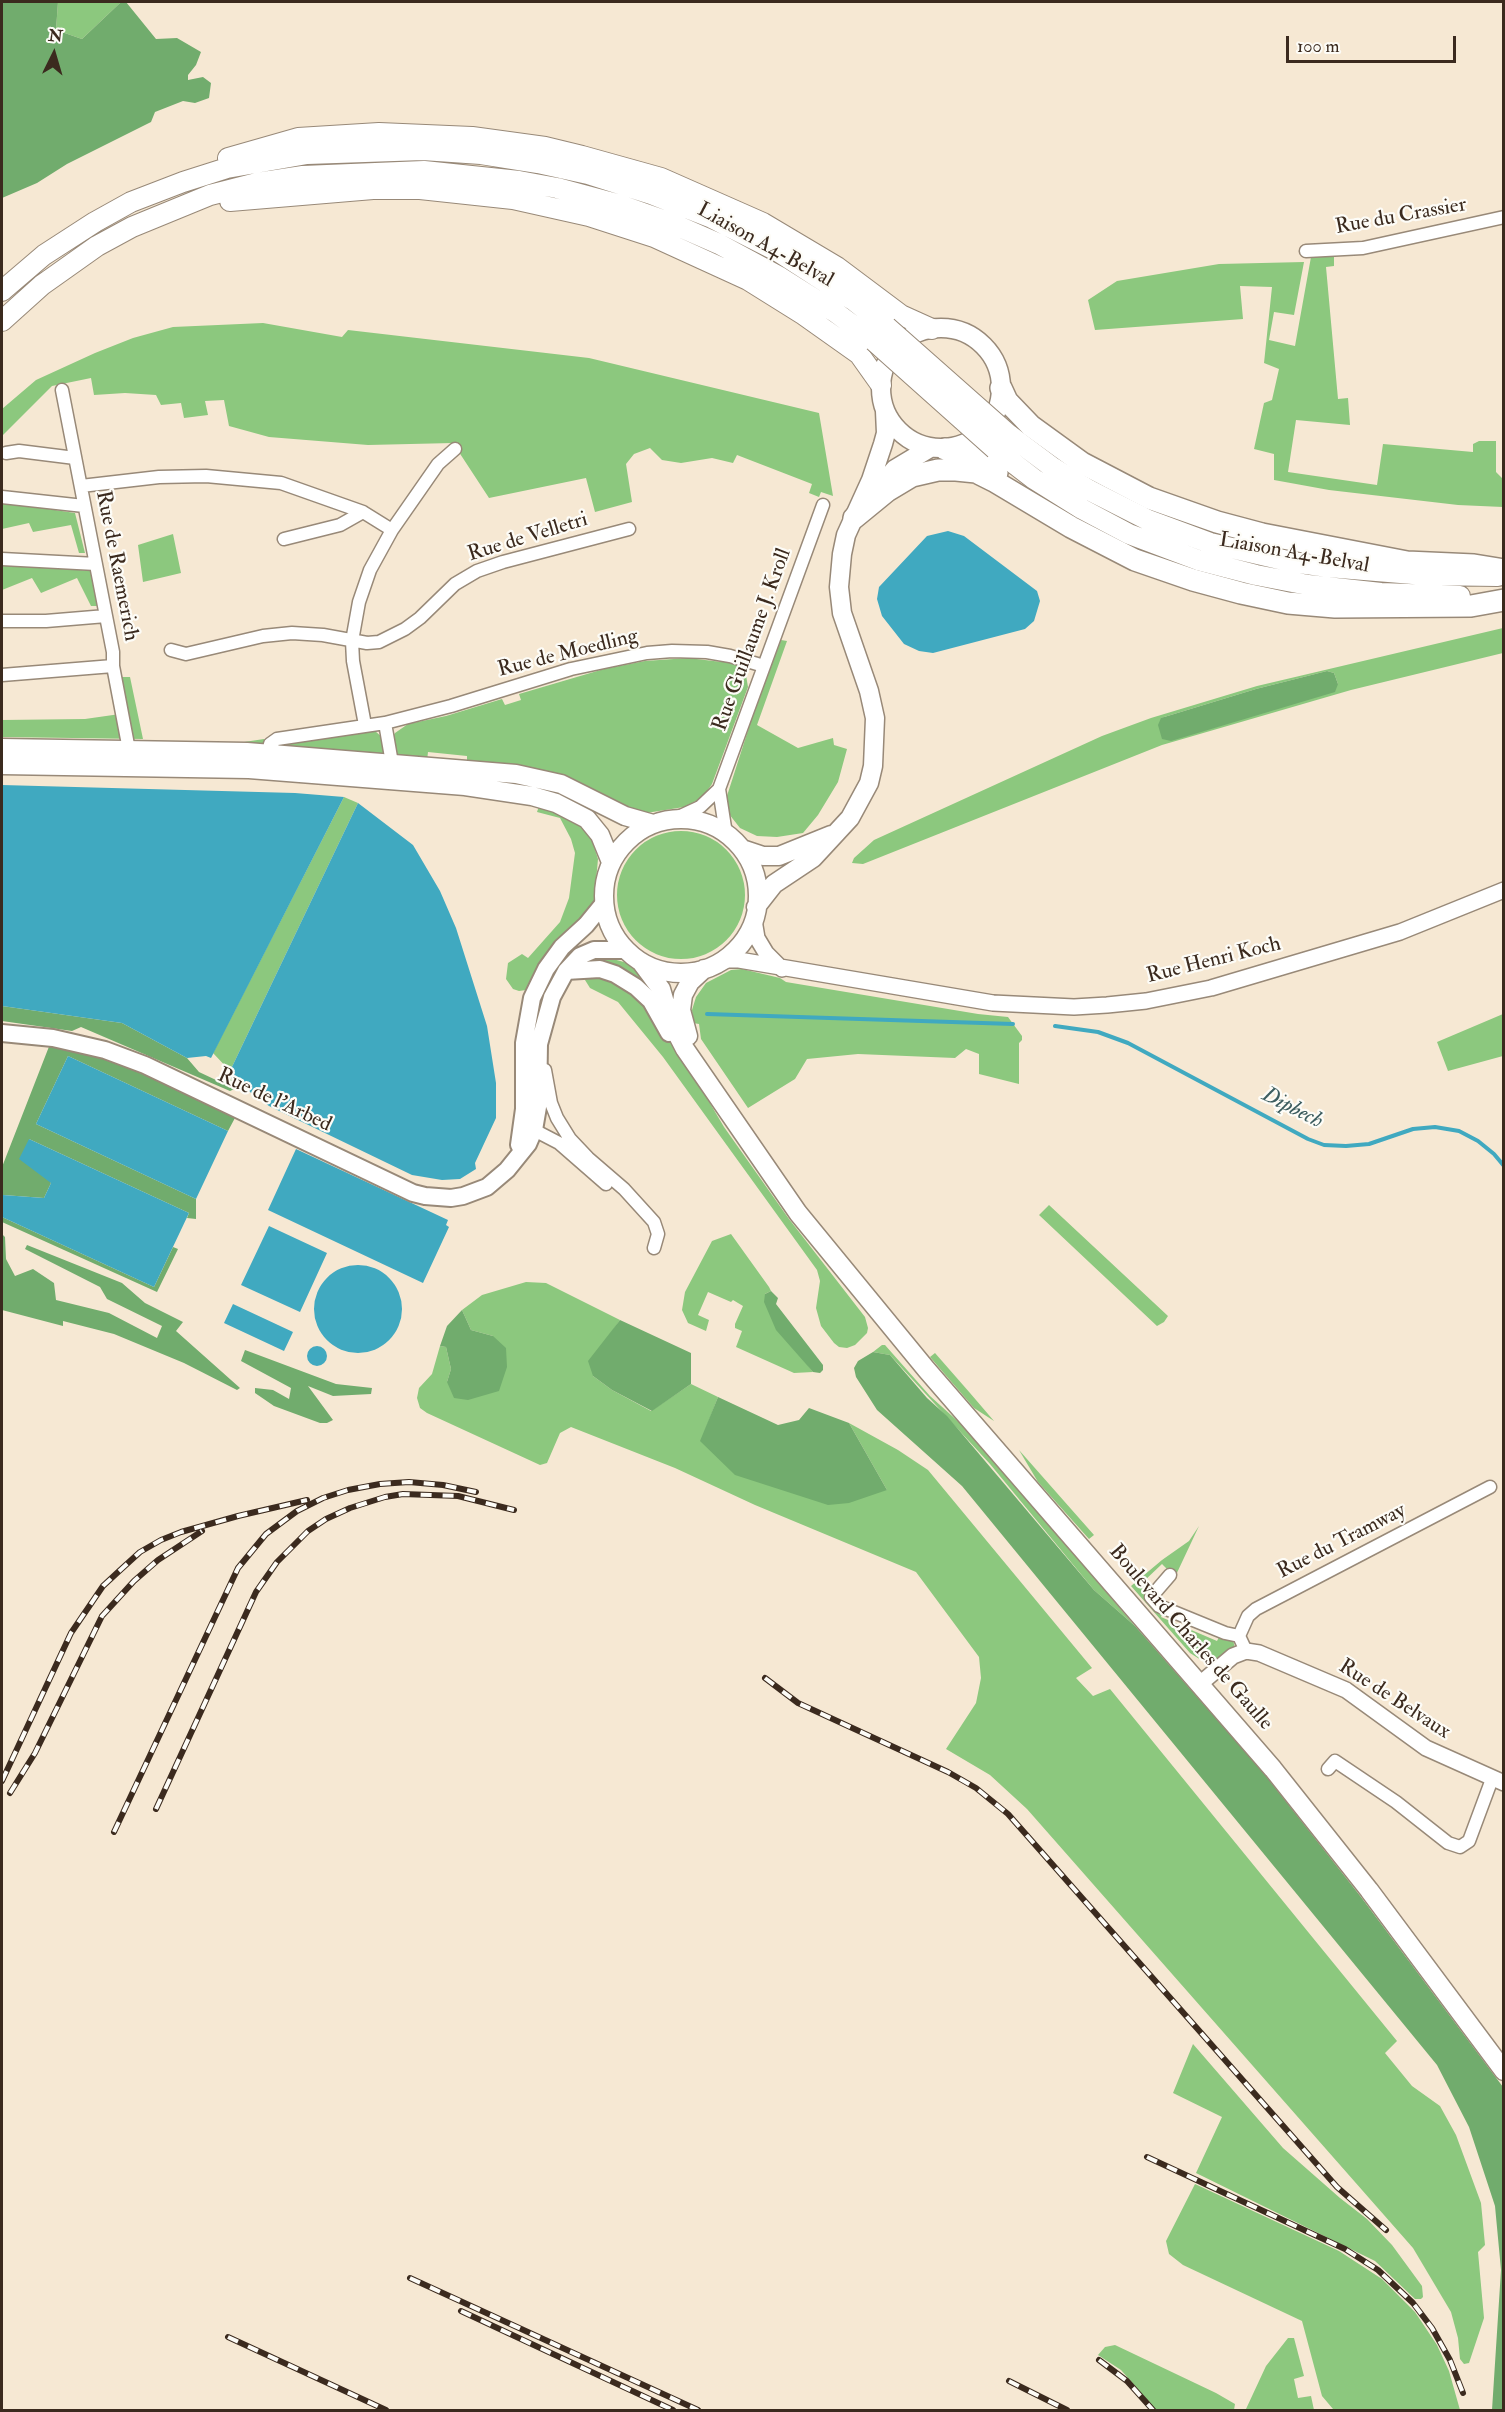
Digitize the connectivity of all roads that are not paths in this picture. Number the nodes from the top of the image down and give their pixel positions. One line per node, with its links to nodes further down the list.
1 (131, 202): 5 (highway, Liaison A4-Belval); 7 (highway); 8 (highway, Liaison A4-Belval)
2 (1503, 217): 4 (street, Rue du Crassier)
3 (132, 227): 6 (highway, Liaison A4-Belval); 8 (highway, Liaison A4-Belval); 9 (highway)
4 (1306, 251)
5 (2, 291)
6 (2, 321)
7 (933, 329): 9 (main road); 10 (main road)
8 (881, 334): 30 (highway, Liaison A4-Belval, bridge); 31 (highway, Liaison A4-Belval, bridge)
9 (881, 385): 12 (main road)
10 (1001, 388): 13 (main road); 29 (highway)
11 (62, 390): 16 (street, Rue de Raemerich)
12 (885, 411): 13 (main road); 23 (main road)
13 (937, 448): 18 (highway); 23 (main road)
14 (455, 449): 25 (street)
15 (6, 453): 16 (street)
16 (75, 458): 17 (street, Rue de Raemerich)
17 (81, 486): 21 (street, Rue de Raemerich); 22 (street)
18 (1013, 492): 23 (highway); 31 (highway)
19 (2, 497): 21 (street)
20 (823, 505): 37 (street, Rue Guillaume J. Kroll)
21 (84, 506): 28 (street, Rue de Raemerich)
22 (363, 512): 25 (street); 26 (street)
23 (854, 518): 49 (main road)
24 (629, 529): 34 (street, Rue de Velletri)
25 (392, 530): 34 (street)
26 (284, 538)
27 (2, 559): 28 (street)
28 (96, 564): 32 (street, Rue de Raemerich)
29 (1503, 570)
30 (1503, 576)
31 (1503, 598)
32 (106, 616): 33 (street); 36 (street, Rue de Raemerich)
33 (2, 621)
34 (352, 641): 35 (street, Rue de Velletri); 40 (street)
35 (171, 650)
36 (113, 666): 38 (street); 43 (street, Rue de Raemerich)
37 (764, 666): 39 (street, Rue de Moedling); 46 (street, Rue Guillaume J. Kroll)
38 (2, 675)
39 (385, 723): 40 (street, Rue de Moedling); 44 (street)
40 (365, 725): 42 (street)
41 (2, 748): 43 (main road)
42 (268, 753): 43 (main road); 44 (main road)
43 (129, 758): 45 (main road); 52 (main road)
44 (392, 764): 48 (main road)
45 (2, 765)
46 (719, 789): 47 (street, Rue Guillaume J. Kroll); 50 (street, Rue Guillaume J. Kroll)
47 (674, 819): 48 (main road); 50 (main road)
48 (653, 824): 52 (main road)
49 (838, 832): 51 (main road); 55 (main road)
50 (726, 834): 51 (main road)
51 (742, 849): 55 (main road)
52 (611, 862): 54 (main road)
53 (1503, 890): 60 (street, Rue Henri Koch)
54 (604, 903): 56 (main road); 62 (main road, Rue de l'Arbed)
55 (755, 913): 57 (main road); 60 (street)
56 (626, 950): 58 (main road); 61 (main road, Rue de l'Arbed)
57 (723, 960): 59 (main road); 60 (street, Rue Henri Koch)
58 (641, 962): 59 (main road); 64 (main road, Boulevard Charles de Gaulle)
59 (704, 969): 68 (main road, Boulevard Charles de Gaulle)
60 (782, 969)
61 (567, 971): 62 (main road, Rue de l'Arbed); 64 (main road, Boulevard Charles de Gaulle)
62 (536, 1023): 65 (main road, Rue de l'Arbed); 66 (main road, Rue de l'Arbed); 67 (street)
63 (2, 1033): 66 (main road, Rue de l'Arbed)
64 (716, 1097): 68 (main road, Boulevard Charles de Gaulle)
65 (534, 1130): 66 (main road, Rue de l'Arbed); 67 (street)
66 (514, 1160)
67 (646, 1213): 69 (street)
68 (828, 1246): 74 (main road, Boulevard Charles de Gaulle)
69 (654, 1248)
70 (1490, 1487): 72 (street, Rue du Tramway)
71 (1170, 1575): 72 (street)
72 (1239, 1636): 73 (street)
73 (1246, 1651): 74 (street); 76 (street, Rue de Belvaux)
74 (1201, 1683): 77 (main road, Boulevard Charles de Gaulle)
75 (1328, 1769): 76 (street)
76 (1498, 1781)
77 (1503, 2071)

